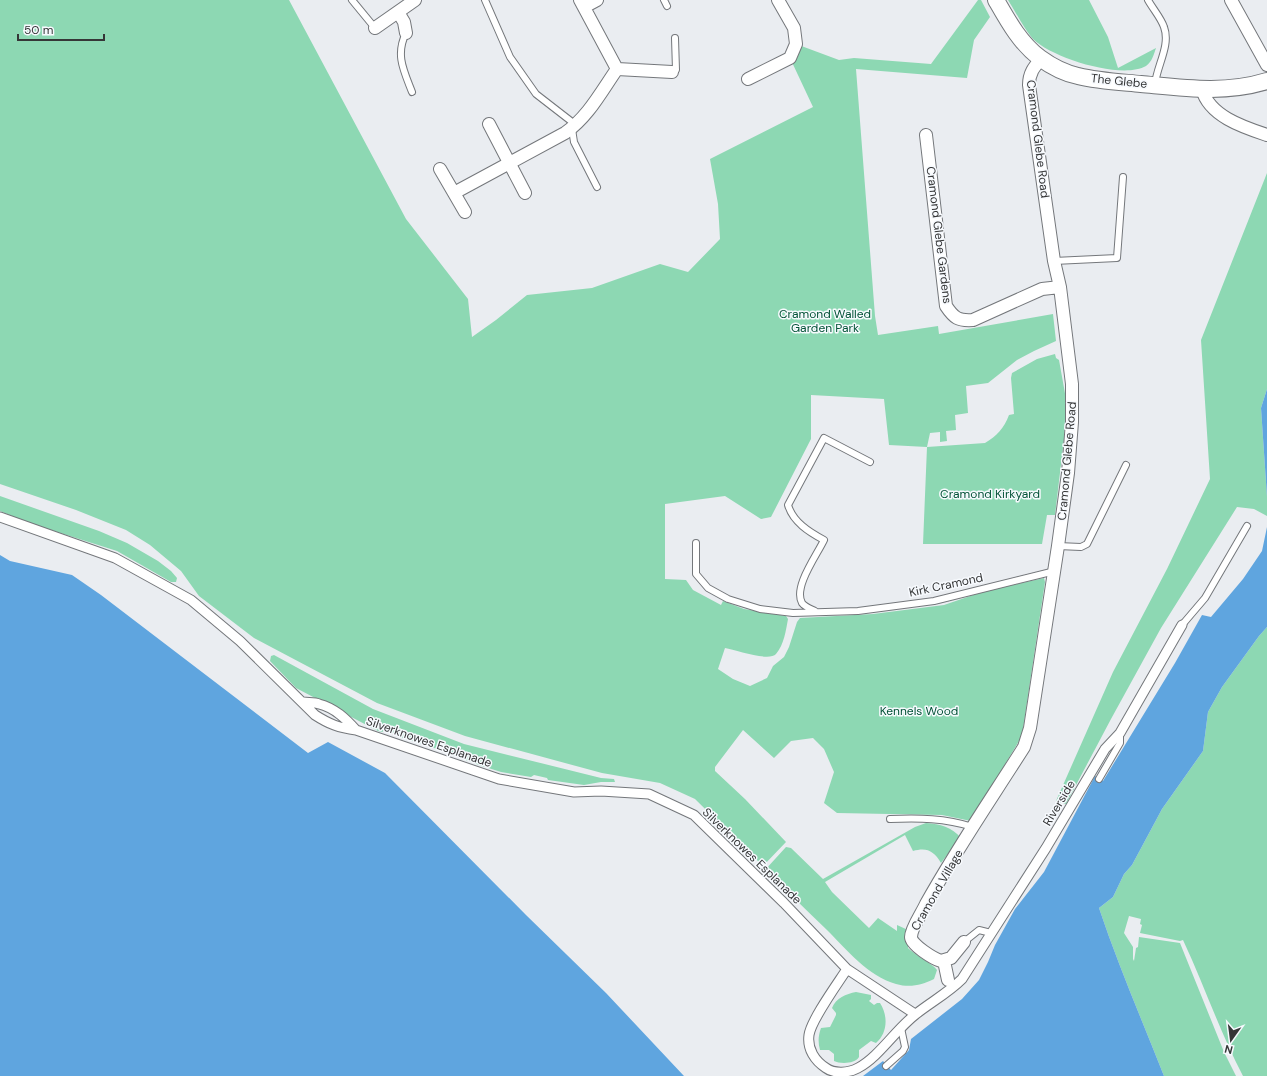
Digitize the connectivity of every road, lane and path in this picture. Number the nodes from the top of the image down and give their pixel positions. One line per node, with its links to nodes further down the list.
1 (352, 0): 11 (lane)
2 (415, 0): 10 (street)
3 (485, 0): 24 (lane)
4 (597, 0): 9 (street)
5 (996, 0): 14 (street, The Glebe)
6 (1148, 0): 20 (lane)
7 (1231, 0): 15 (street)
8 (780, 1): 18 (street)
9 (582, 4): 16 (street)
10 (398, 12): 11 (street); 12 (street)
11 (375, 28)
12 (406, 33): 22 (lane)
13 (675, 38): 17 (lane)
14 (1041, 59): 20 (street, The Glebe); 34 (street, Cramond Glebe Road)
15 (1267, 65)
16 (617, 70): 17 (street); 24 (street)
17 (672, 72)
18 (748, 80)
19 (1267, 81): 21 (street, The Glebe)
20 (1155, 85): 21 (street, The Glebe)
21 (1202, 89): 26 (street)
22 (412, 92)
23 (489, 124): 27 (street)
24 (574, 127): 27 (street); 30 (lane)
25 (926, 135): 35 (street, Cramond Glebe Gardens)
26 (1267, 135)
27 (510, 163): 31 (street); 32 (street)
28 (440, 169): 31 (street)
29 (1123, 177): 34 (lane)
30 (597, 187)
31 (454, 193): 33 (street)
32 (526, 193)
33 (465, 212)
34 (1054, 261): 35 (street, Cramond Glebe Road)
35 (1060, 287): 41 (street, Cramond Glebe Road)
36 (870, 462): 43 (lane)
37 (1126, 465): 41 (lane)
38 (0, 517): 45 (street, Silverknowes Esplanade)
39 (1247, 526): 44 (lane)
40 (696, 543): 43 (lane, Kirk Cramond)
41 (1058, 546): 42 (street, Cramond Glebe Road)
42 (1055, 571): 43 (lane, Kirk Cramond); 50 (street, Cramond Glebe Road)
43 (817, 612)
44 (1182, 625): 47 (street, Riverside)
45 (303, 702): 46 (street, Silverknowes Esplanade); 46 (street)
46 (356, 730): 54 (street, Silverknowes Esplanade)
47 (1120, 733): 48 (lane); 51 (street, Riverside)
48 (1098, 779)
49 (890, 819): 50 (lane)
50 (973, 827): 53 (street, Cramond Village)
51 (991, 933): 52 (lane); 55 (street, Riverside)
52 (964, 942): 53 (street)
53 (944, 961): 55 (street)
54 (847, 969): 56 (street, Silverknowes Esplanade); 57 (street)
55 (949, 985): 56 (street)
56 (915, 1014): 57 (street)
57 (901, 1028): 58 (lane)
58 (886, 1066)

